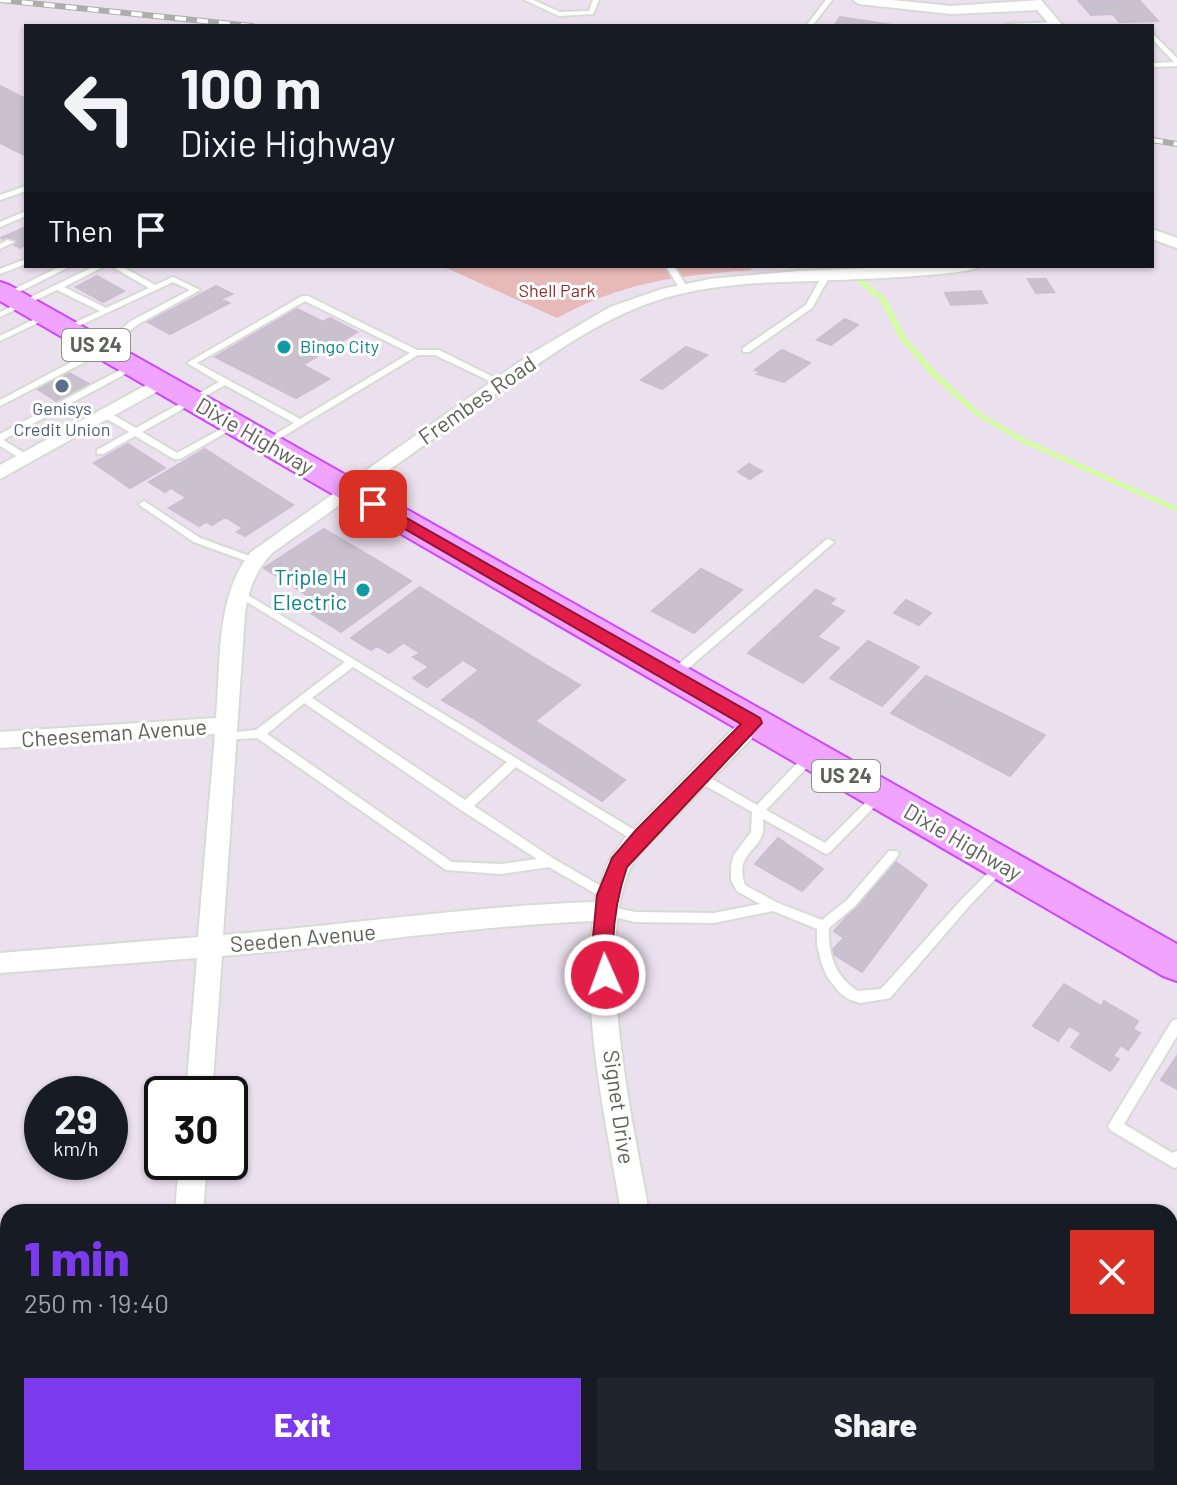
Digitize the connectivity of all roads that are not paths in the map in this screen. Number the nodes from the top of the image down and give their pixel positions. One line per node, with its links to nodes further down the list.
1 (528, 0): 2 (lane)
2 (596, 0)
3 (829, 0): 6 (lane)
4 (859, 0): 5 (street)
5 (1038, 3): 7 (street)
6 (811, 24)
7 (1055, 24)
8 (1154, 37): 9 (lane)
9 (1177, 63): 10 (lane)
10 (1154, 65)
11 (24, 188): 12 (lane)
12 (0, 196)
13 (24, 214): 14 (lane)
14 (0, 225)
15 (1154, 235): 17 (street)
16 (10, 242): 18 (lane)
17 (1177, 243)
18 (0, 247)
19 (25, 268): 29 (lane)
20 (65, 268): 29 (lane)
21 (97, 268): 26 (lane)
22 (119, 268): 27 (lane)
23 (671, 268): 28 (lane)
24 (944, 268): 25 (street, Frembes Road)
25 (826, 276): 28 (street, Frembes Road); 33 (lane)
26 (57, 287): 29 (lane); 30 (lane)
27 (155, 288): 30 (lane); 32 (lane)
28 (684, 289): 38 (street, Frembes Road)
29 (21, 303): 30 (lane); 31 (lane); 32 (main road, Dixie Highway / US 24)
30 (106, 311)
31 (0, 339)
32 (103, 349): 35 (main road, Dixie Highway / US 24); 40 (lane)
33 (746, 350)
34 (416, 353): 37 (lane); 38 (lane); 42 (lane)
35 (133, 366): 36 (main road, Dixie Highway / US 24); 45 (lane)
36 (161, 382): 39 (main road, Dixie Highway / US 24); 41 (street)
37 (225, 382): 39 (lane); 42 (lane)
38 (501, 383): 50 (street, Frembes Road)
39 (193, 400): 43 (main road, Dixie Highway / US 24); 44 (lane)
40 (0, 403)
41 (105, 414): 44 (lane); 48 (street)
42 (301, 423): 46 (lane)
43 (235, 425): 44 (lane); 46 (main road, Dixie Highway / US 24)
44 (135, 432): 47 (lane)
45 (0, 440): 48 (lane)
46 (267, 443): 50 (main road, Dixie Highway / US 24)
47 (100, 452)
48 (26, 458): 49 (street)
49 (0, 473)
50 (349, 490): 53 (street, Frembes Road); 56 (main road, Dixie Highway / US 24)
51 (144, 504): 53 (lane)
52 (829, 542): 56 (lane)
53 (252, 560): 54 (street)
54 (238, 592): 55 (lane); 59 (street)
55 (352, 662): 57 (lane); 63 (lane)
56 (672, 676): 58 (main road, Dixie Highway / US 24)
57 (304, 698): 60 (lane); 66 (lane)
58 (753, 723): 62 (main road, Dixie Highway / US 24); 64 (street, Signet Drive)
59 (227, 731): 60 (lane); 61 (street, Cheeseman Avenue); 75 (street)
60 (259, 734): 70 (lane)
61 (0, 740)
62 (811, 756): 65 (main road, Dixie Highway / US 24); 67 (lane)
63 (515, 761): 66 (lane); 68 (lane)
64 (701, 778): 67 (lane); 68 (street, Signet Drive)
65 (880, 795): 67 (lane); 71 (main road, Dixie Highway / US 24)
66 (465, 807): 70 (lane)
67 (758, 811): 73 (lane)
68 (640, 839): 72 (street, Signet Drive)
69 (893, 854): 74 (lane)
70 (550, 862): 72 (lane)
71 (1003, 865): 74 (lane); 77 (main road, Dixie Highway / US 24)
72 (606, 903): 73 (lane); 75 (street, Seeden Avenue); 83 (street, Signet Drive)
73 (774, 906): 74 (lane)
74 (823, 926)
75 (211, 946): 76 (street, Seeden Avenue); 79 (street)
76 (0, 963)
77 (1177, 964)
78 (1177, 1025): 80 (lane)
79 (200, 1076)
80 (1177, 1157)
81 (192, 1180): 82 (street)
82 (190, 1204)
83 (634, 1204)

